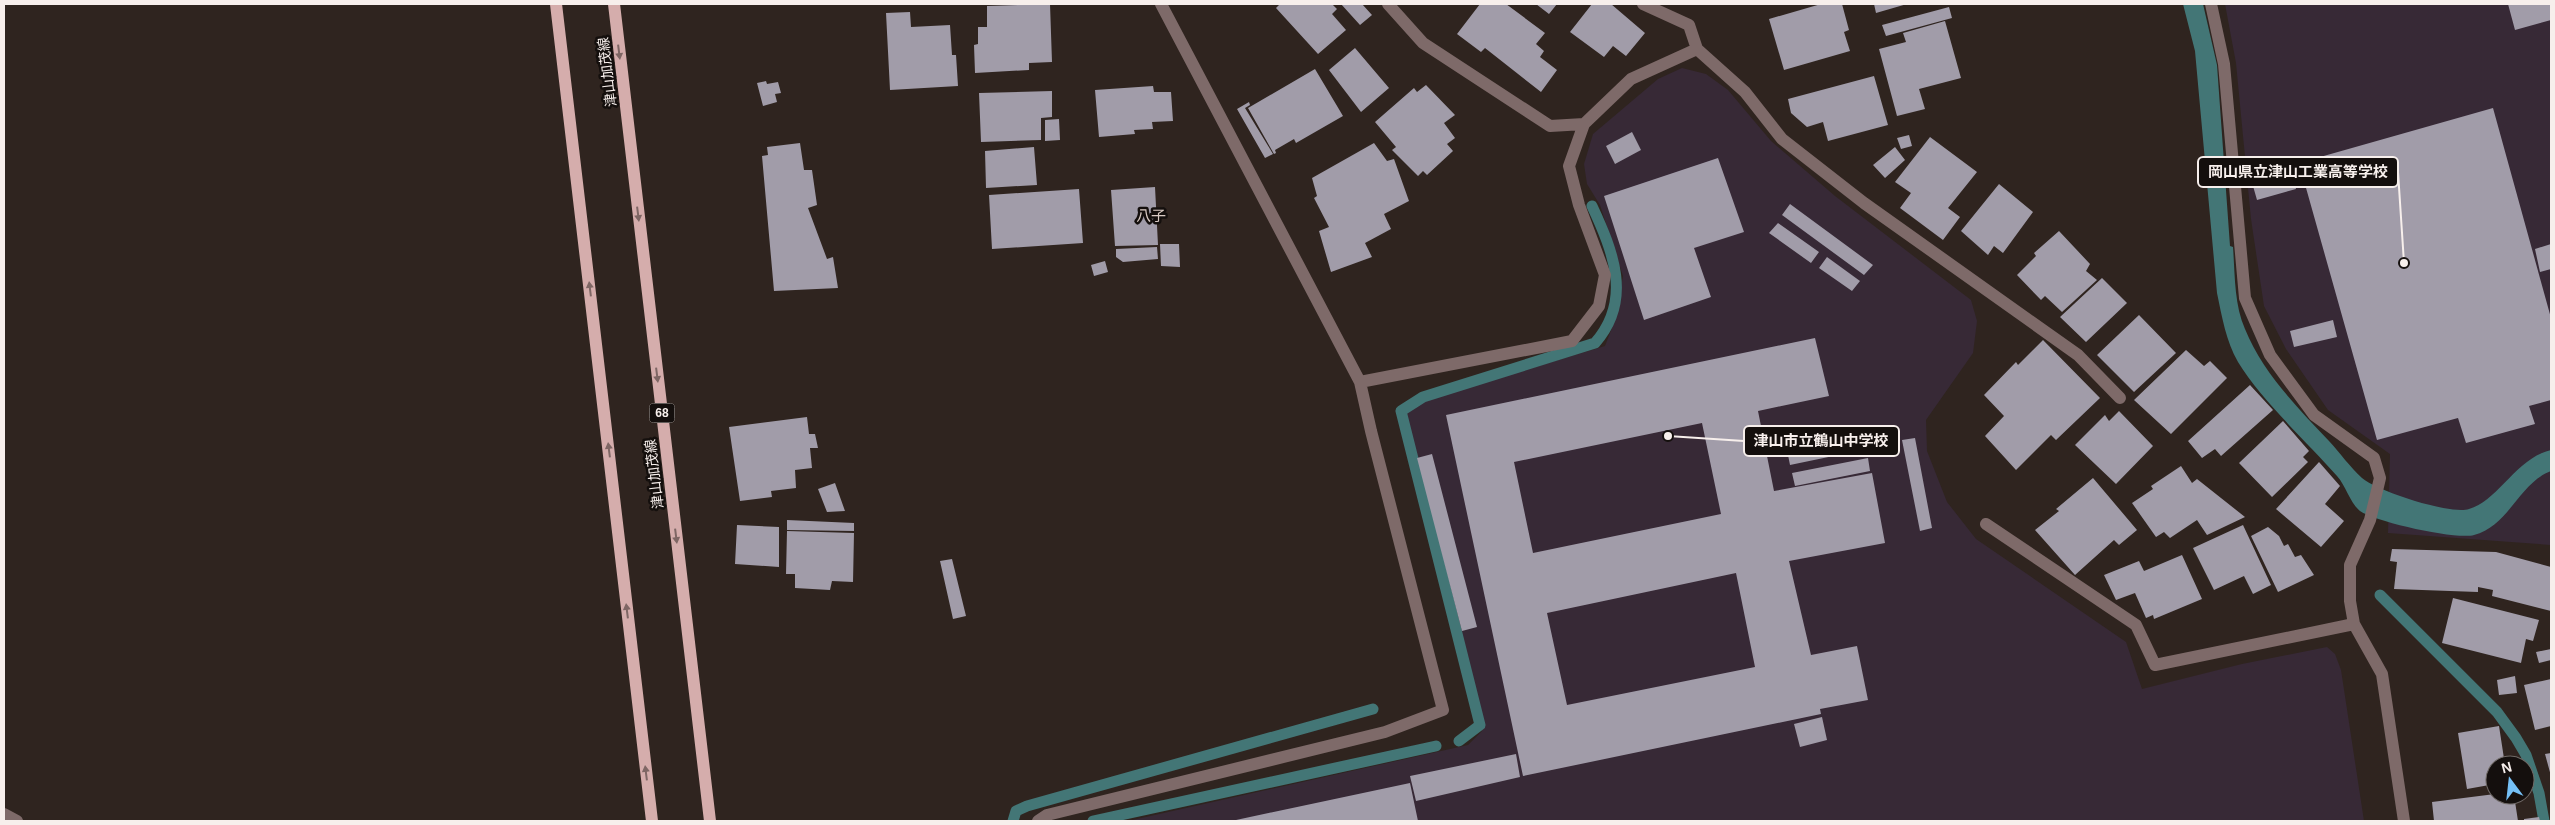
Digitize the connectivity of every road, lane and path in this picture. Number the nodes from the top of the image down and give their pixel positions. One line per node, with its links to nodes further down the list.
1 (556, 4): 15 (main road, one-way to 1)
2 (614, 4): 16 (main road, 津山加茂線 / 68, one-way to 16)
3 (1161, 4): 9 (street)
4 (1388, 4): 8 (street)
5 (1643, 4): 7 (street)
6 (2211, 4): 12 (street)
7 (1697, 49): 8 (street); 10 (street)
8 (1584, 124): 9 (street)
9 (1360, 382): 17 (street)
10 (2120, 398)
11 (1986, 524): 12 (street)
12 (2354, 624): 18 (street)
13 (4, 814): 14 (street)
14 (16, 821)
15 (652, 821)
16 (710, 821)
17 (1038, 821)
18 (2404, 821)

